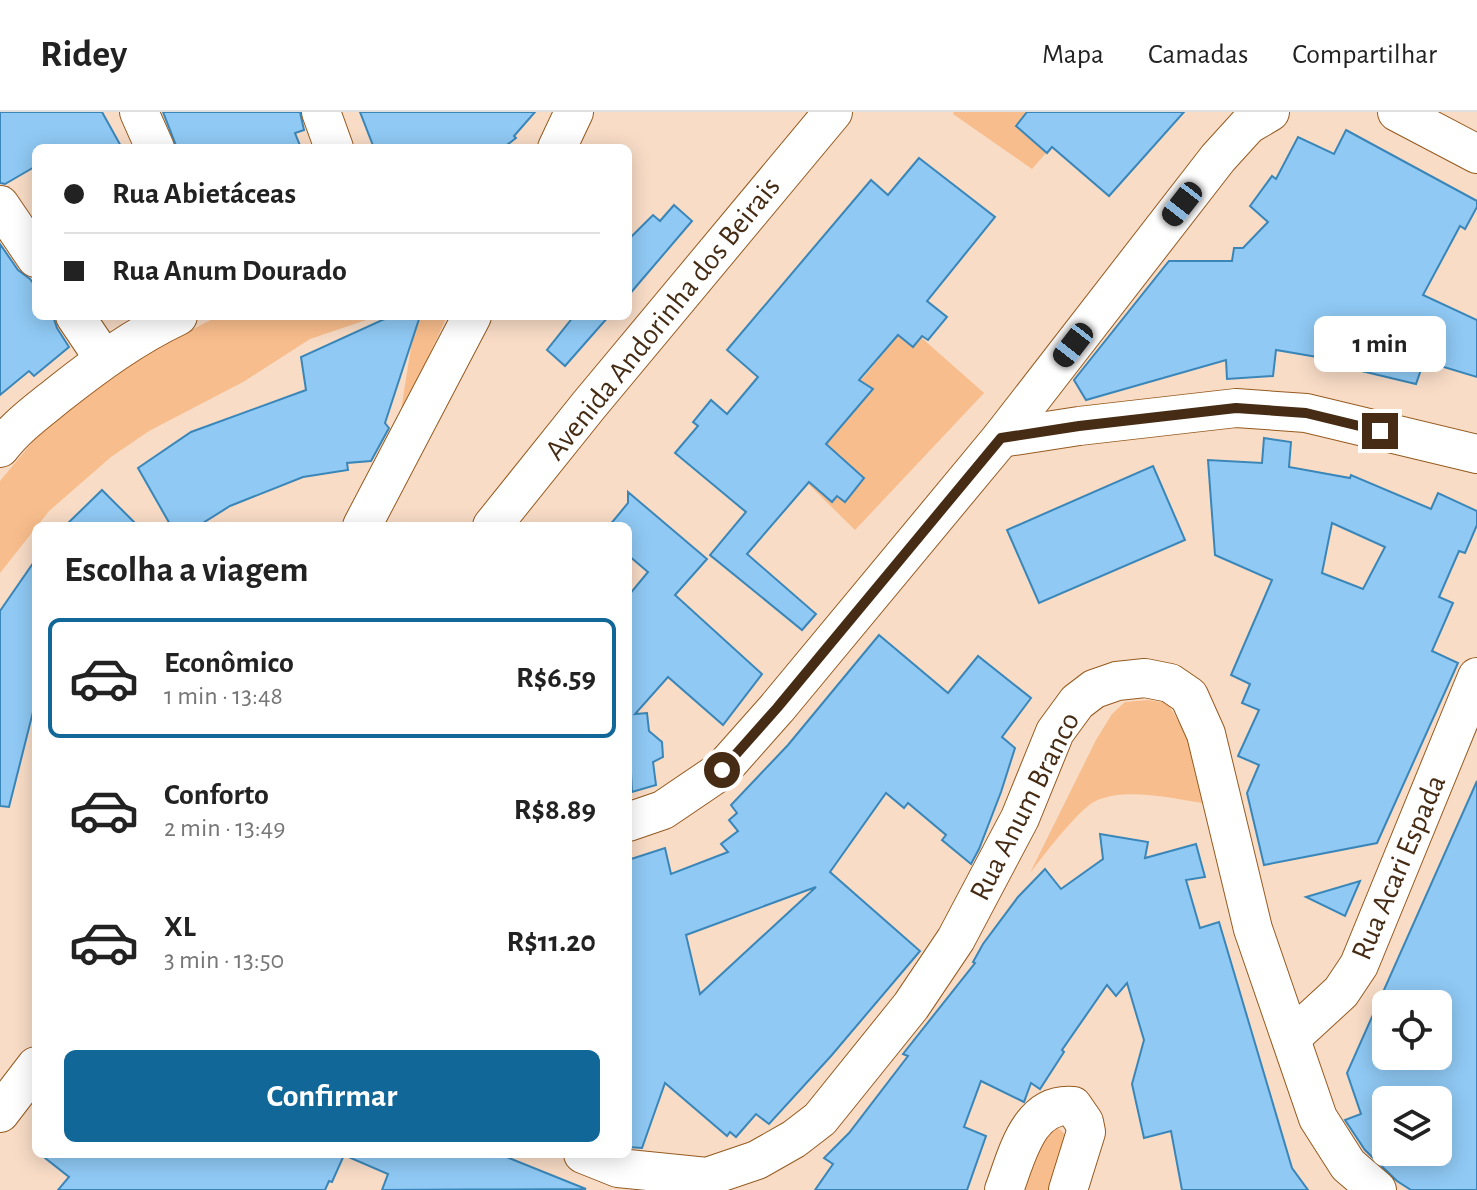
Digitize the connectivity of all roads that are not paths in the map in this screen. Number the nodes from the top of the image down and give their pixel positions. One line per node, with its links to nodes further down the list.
1 (139, 112): 7 (street)
2 (321, 112): 8 (street)
3 (574, 112): 9 (street)
4 (833, 112): 21 (street, Avenida Andorinha dos Beirais)
5 (1270, 112): 17 (street)
6 (1397, 112): 10 (street)
7 (153, 144)
8 (333, 144)
9 (559, 144)
10 (1477, 154)
11 (0, 205): 12 (street)
12 (32, 252)
13 (78, 320): 16 (street)
14 (170, 320): 16 (street)
15 (470, 320): 20 (street)
16 (104, 359): 18 (street)
17 (1001, 438): 19 (street); 23 (street)
18 (1, 444)
19 (1477, 454)
20 (364, 522)
21 (495, 522)
22 (1477, 677): 24 (street, Rua Acari Espada)
23 (632, 821)
24 (1291, 1038): 27 (street, Rua Anum Branco); 30 (street, Rua Anum Branco)
25 (32, 1071): 26 (street)
26 (0, 1113)
27 (593, 1158)
28 (1004, 1190): 29 (street)
29 (1068, 1190)
30 (1377, 1190)

